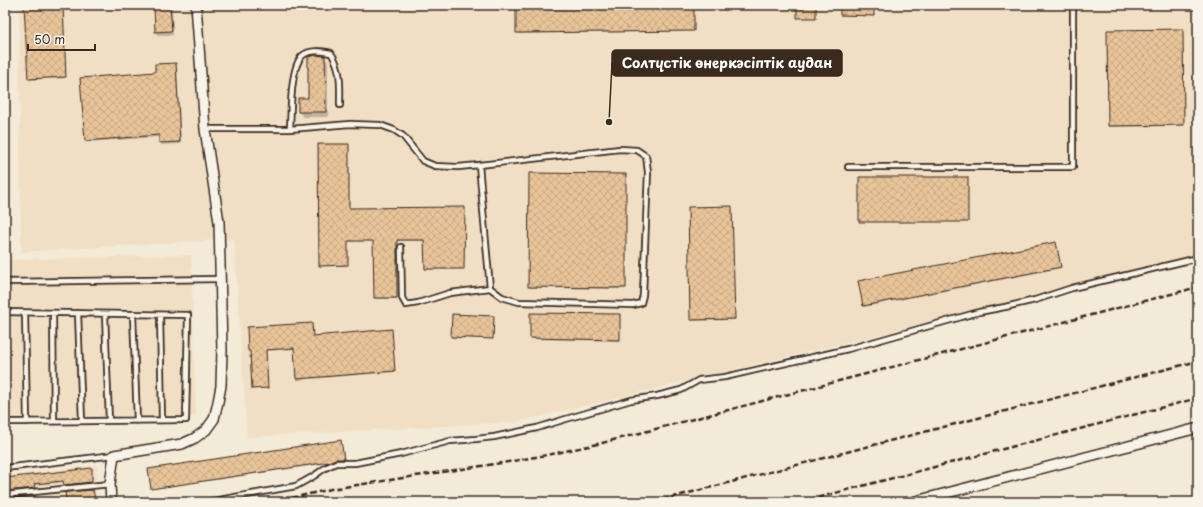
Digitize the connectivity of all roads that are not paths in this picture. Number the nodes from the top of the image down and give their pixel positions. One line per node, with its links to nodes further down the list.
1 (196, 5): 4 (street)
2 (1073, 5): 7 (lane)
3 (340, 105): 5 (lane)
4 (205, 129): 5 (lane); 10 (street)
5 (290, 129): 6 (lane)
6 (479, 166): 12 (lane); 12 (lane)
7 (848, 167)
8 (401, 247): 12 (lane)
9 (1198, 258): 33 (lane)
10 (220, 279): 11 (lane); 28 (street)
11 (5, 282)
12 (490, 288)
13 (5, 312): 14 (lane)
14 (26, 313): 15 (lane); 26 (lane)
15 (52, 313): 16 (lane); 21 (lane)
16 (78, 313): 17 (lane); 22 (lane)
17 (105, 314): 18 (lane); 23 (lane)
18 (134, 314): 19 (lane); 24 (lane)
19 (160, 315): 20 (lane); 20 (lane)
20 (162, 420): 24 (lane)
21 (54, 421): 22 (lane); 26 (lane)
22 (82, 421): 23 (lane)
23 (109, 421): 24 (lane)
24 (137, 421)
25 (5, 422): 26 (lane)
26 (27, 422)
27 (1198, 428): 34 (street)
28 (114, 454): 29 (lane); 30 (street)
29 (5, 468)
30 (110, 484): 31 (lane); 32 (street)
31 (5, 495)
32 (111, 502)
33 (208, 502)
34 (912, 502)

